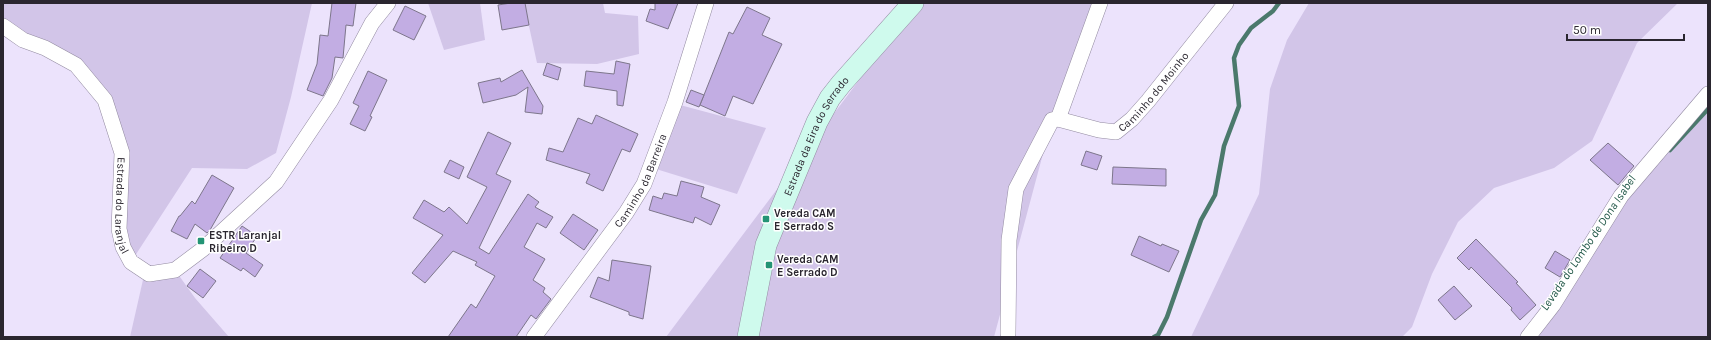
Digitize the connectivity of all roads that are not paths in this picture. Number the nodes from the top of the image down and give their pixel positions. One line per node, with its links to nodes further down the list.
1 (388, 3): 6 (street, Estrada do Laranjal)
2 (706, 3): 10 (street, Caminho da Barreira)
3 (913, 3): 11 (main road, Estrada da Eira do Serrado)
4 (1100, 3): 8 (street)
5 (1226, 3): 8 (street, Caminho do Moinho)
6 (3, 26)
7 (1708, 94): 12 (street)
8 (1058, 119): 9 (street)
9 (1008, 334)
10 (534, 337)
11 (748, 337)
12 (1528, 337)

